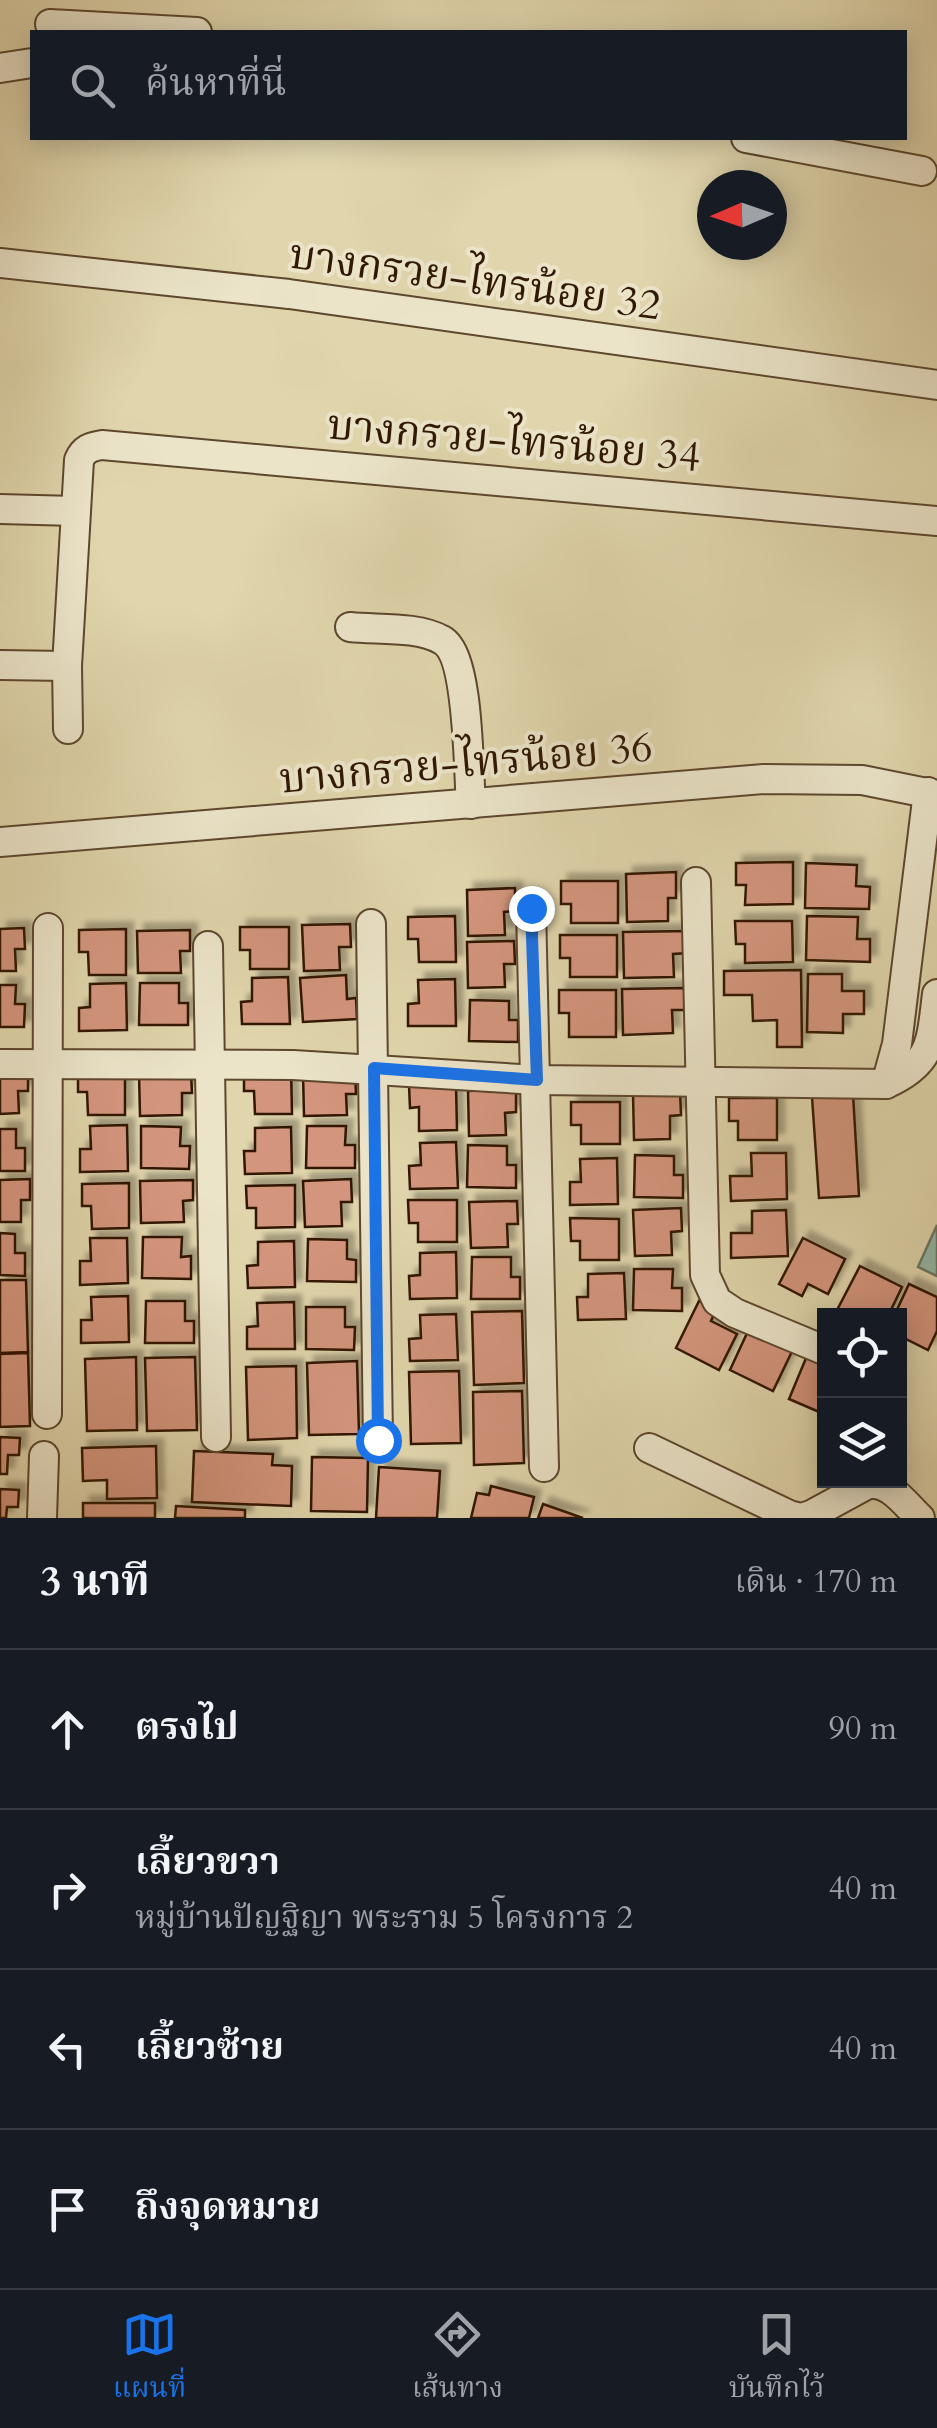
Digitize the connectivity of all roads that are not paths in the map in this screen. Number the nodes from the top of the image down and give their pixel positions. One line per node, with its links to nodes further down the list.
1 (51, 19): 2 (street)
2 (174, 30)
3 (30, 63): 4 (street)
4 (0, 68)
5 (756, 140): 6 (street)
6 (922, 172)
7 (0, 264): 8 (street, บางกรวย-ไทรน้อย 32)
8 (937, 385)
9 (0, 509): 10 (street)
10 (75, 510): 11 (street, บางกรวย-ไทรน้อย 34); 14 (street)
11 (937, 521)
12 (350, 628): 17 (street)
13 (0, 665): 14 (street)
14 (67, 666): 15 (street)
15 (68, 729)
16 (932, 794): 17 (street, บางกรวย-ไทรน้อย 36); 31 (street)
17 (471, 804): 18 (street, บางกรวย-ไทรน้อย 36)
18 (0, 842)
19 (696, 882): 30 (street)
20 (531, 908): 29 (street)
21 (371, 924): 28 (street)
22 (48, 928): 27 (street)
23 (208, 946): 25 (street)
24 (937, 994): 31 (street)
25 (210, 1063): 27 (street); 28 (street); 34 (street)
26 (0, 1064): 27 (street)
27 (50, 1064): 33 (street)
28 (374, 1068): 29 (street); 35 (street)
29 (537, 1080): 30 (street); 38 (street)
30 (702, 1080): 31 (street); 32 (street)
31 (886, 1084)
32 (817, 1347)
33 (47, 1414)
34 (216, 1437)
35 (378, 1440)
36 (649, 1448): 40 (street)
37 (44, 1456): 39 (street)
38 (544, 1467)
39 (42, 1518)
40 (920, 1518)

